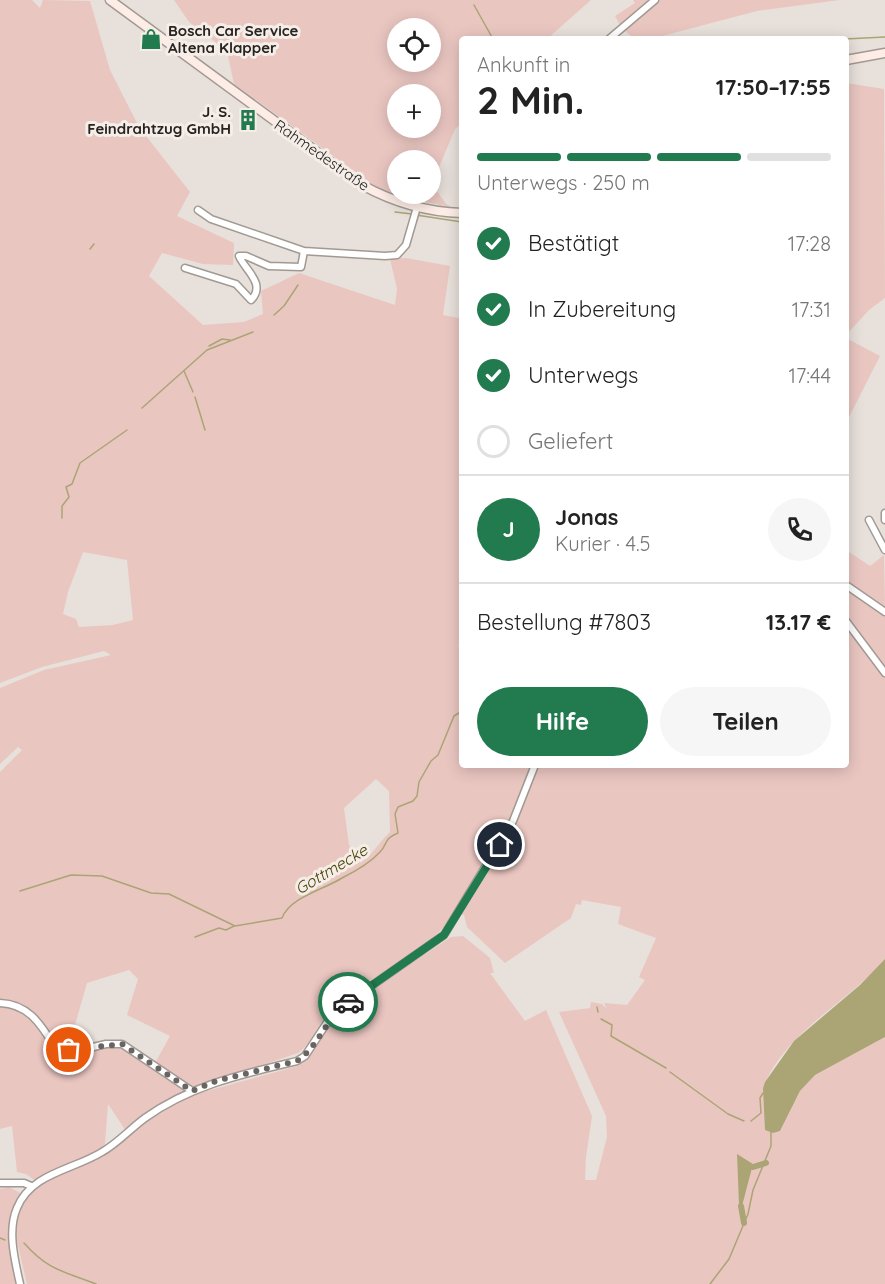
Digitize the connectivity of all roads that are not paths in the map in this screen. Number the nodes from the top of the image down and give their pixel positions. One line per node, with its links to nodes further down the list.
1 (110, 0): 7 (main road, Rahmedestraße)
2 (655, 0): 3 (street)
3 (613, 36)
4 (885, 52): 5 (main road)
5 (849, 59)
6 (198, 210): 9 (street)
7 (415, 213): 8 (main road, Rahmedestraße); 9 (street)
8 (459, 213)
9 (304, 251): 10 (street)
10 (185, 268)
11 (885, 513): 13 (street)
12 (869, 520): 14 (street)
13 (885, 520)
14 (885, 549)
15 (849, 587): 16 (street)
16 (885, 612)
17 (849, 625): 18 (street)
18 (885, 673)
19 (534, 768): 21 (street)
20 (0, 1003): 21 (street)
21 (192, 1091): 23 (street)
22 (0, 1183): 23 (street)
23 (31, 1186): 24 (street)
24 (20, 1284)

